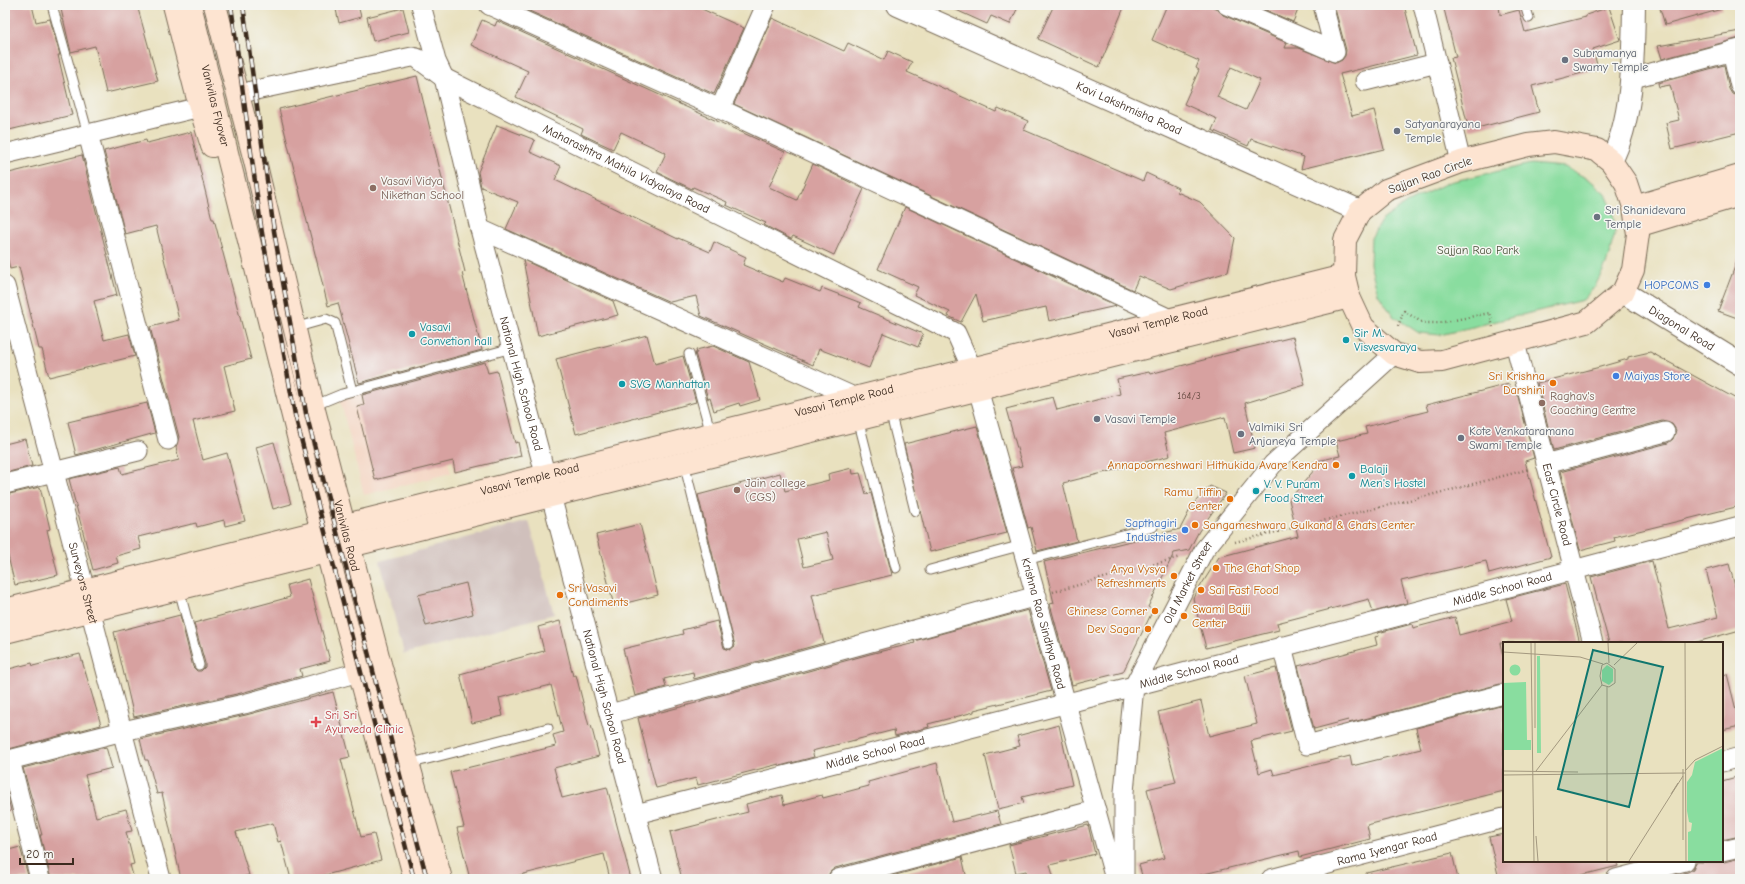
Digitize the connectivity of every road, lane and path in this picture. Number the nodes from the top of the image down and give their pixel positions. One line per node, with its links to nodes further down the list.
1 (52, 5): 25 (lane)
2 (174, 5): 23 (main road)
3 (190, 5): 32 (main road, Vanivilas Flyover)
4 (215, 5): 30 (main road, Vanivilas Flyover)
5 (230, 5): 22 (main road)
6 (421, 5): 18 (street, National High School Road)
7 (489, 5): 24 (street)
8 (766, 5): 24 (street)
9 (898, 5): 33 (street, Kavi Lakshmisha Road)
10 (1227, 5): 11 (street)
11 (1323, 5)
12 (1423, 5): 17 (street)
13 (1526, 5): 15 (lane)
14 (1634, 5): 19 (street)
15 (1529, 18)
16 (1736, 50): 19 (street); 21 (street)
17 (1437, 63): 20 (street); 28 (street)
18 (444, 78): 22 (street, Maharashtra Mahila Vidyalaya Road); 35 (street, National High School Road); 50 (street, Maharashtra Mahila Vidyalaya Road)
19 (1633, 78): 27 (street)
20 (1365, 81)
21 (1740, 86)
22 (251, 91): 30 (main road)
23 (200, 107): 25 (street); 32 (main road)
24 (720, 109): 40 (street)
25 (88, 134): 26 (street); 60 (street)
26 (5, 154)
27 (1611, 161): 28 (main road, Sajjan Rao Circle); 34 (main road, Sajjan Rao Circle)
28 (1461, 162): 33 (main road, Sajjan Rao Circle)
29 (1740, 176): 34 (main road)
30 (261, 190): 42 (main road, Vanivilas Road)
31 (1740, 195): 34 (main road)
32 (241, 206): 72 (main road, Vanivilas Road)
33 (1360, 211): 36 (main road, Sajjan Rao Circle)
34 (1636, 217): 38 (main road, Sajjan Rao Circle)
35 (480, 228): 46 (street, National High School Road); 53 (street)
36 (1344, 276): 39 (main road, Sajjan Rao Circle); 40 (main road, Vasavi Temple Road)
37 (5, 286): 65 (street, Surveyors Street)
38 (1623, 292): 45 (main road, Sajjan Rao Circle); 49 (street, Diagonal Road)
39 (1349, 297): 44 (main road, Vasavi Temple Road); 48 (main road, Sajjan Rao Circle)
40 (1170, 319): 44 (street); 50 (main road, Vasavi Temple Road)
41 (1398, 326): 43 (path)
42 (294, 328): 52 (lane); 54 (main road, Vanivilas Road)
43 (1493, 329)
44 (1175, 340): 51 (main road, Vasavi Temple Road)
45 (1515, 343): 48 (main road, Sajjan Rao Circle); 64 (street, East Circle Road)
46 (512, 348): 52 (lane); 67 (street, National High School Road)
47 (689, 354): 59 (lane)
48 (1394, 354): 74 (street, Old Market Street)
49 (1740, 364)
50 (972, 369): 51 (street, Krishna Rao Sindhya Road); 53 (main road, Vasavi Temple Road)
51 (978, 389): 55 (main road, Vasavi Temple Road); 76 (street, Krishna Rao Sindhya Road)
52 (352, 391): 54 (lane)
53 (856, 398): 57 (main road, Vasavi Temple Road)
54 (313, 406): 69 (main road, Vanivilas Road)
55 (890, 411): 56 (main road, Vasavi Temple Road); 68 (lane)
56 (858, 419): 61 (main road, Vasavi Temple Road); 77 (lane)
57 (734, 428): 59 (main road, Vasavi Temple Road); 61 (main road)
58 (1665, 432): 64 (street)
59 (711, 434): 67 (main road, Vasavi Temple Road)
60 (168, 440)
61 (740, 449): 63 (main road, Vasavi Temple Road)
62 (138, 451): 65 (street)
63 (684, 463): 67 (main road, Vasavi Temple Road); 87 (lane)
64 (1546, 464): 74 (path); 79 (street, East Circle Road)
65 (54, 472): 66 (street); 81 (street, Surveyors Street)
66 (5, 484)
67 (549, 486): 69 (main road, Vasavi Temple Road); 73 (main road, Vasavi Temple Road); 94 (street, National High School Road)
68 (915, 511)
69 (345, 525): 72 (main road, Vasavi Temple Road); 73 (main road, Vanivilas Road)
70 (1740, 526): 79 (street, Middle School Road)
71 (1153, 528): 76 (lane)
72 (322, 531): 75 (main road, Vanivilas Road); 81 (main road, Vasavi Temple Road)
73 (350, 546): 75 (main road, Vasavi Temple Road); 100 (main road, Vanivilas Road)
74 (1204, 550): 82 (path); 91 (street, Old Market Street)
75 (327, 552): 80 (main road, Vasavi Temple Road); 90 (main road, Vanivilas Road)
76 (1024, 553): 78 (lane); 82 (street, Krishna Rao Sindhya Road)
77 (896, 568)
78 (930, 570)
79 (1574, 570): 86 (street, East Circle Road); 88 (street, Middle School Road)
80 (179, 589): 84 (main road, Vasavi Temple Road); 89 (lane)
81 (86, 590): 83 (main road, Vasavi Temple Road); 84 (street, Surveyors Street)
82 (1036, 596): 93 (street, Krishna Rao Sindhya Road); 94 (street)
83 (5, 610)
84 (91, 611): 85 (main road, Vasavi Temple Road); 96 (street, Surveyors Street)
85 (5, 632)
86 (1593, 642)
87 (729, 644)
88 (1282, 646): 91 (street, Middle School Road); 92 (street)
89 (199, 665)
90 (359, 672): 96 (street); 110 (main road, Vanivilas Road)
91 (1134, 686): 93 (street, Middle School Road); 115 (street, Old Market Street)
92 (1503, 694)
93 (1066, 704): 101 (street, Krishna Rao Sindhya Road); 102 (street, Middle School Road)
94 (610, 714): 102 (street, National High School Road)
95 (548, 728): 100 (lane)
96 (123, 731): 98 (street); 109 (street, Surveyors Street)
97 (1740, 757): 99 (street)
98 (8, 761): 108 (street)
99 (1723, 762)
100 (408, 764): 111 (main road, Vanivilas Road)
101 (1096, 810): 113 (street); 114 (street, Krishna Rao Sindhya Road)
102 (636, 814): 112 (street, National High School Road)
103 (1503, 818): 116 (street, Rama Iyengar Road)
104 (1740, 846): 105 (street)
105 (1723, 851)
106 (1681, 862): 107 (street)
107 (1653, 870): 117 (street)
108 (40, 879)
109 (161, 879)
110 (415, 879)
111 (441, 879)
112 (653, 879)
113 (838, 879)
114 (1115, 879)
115 (1124, 879)
116 (1270, 879)
117 (1616, 879)

